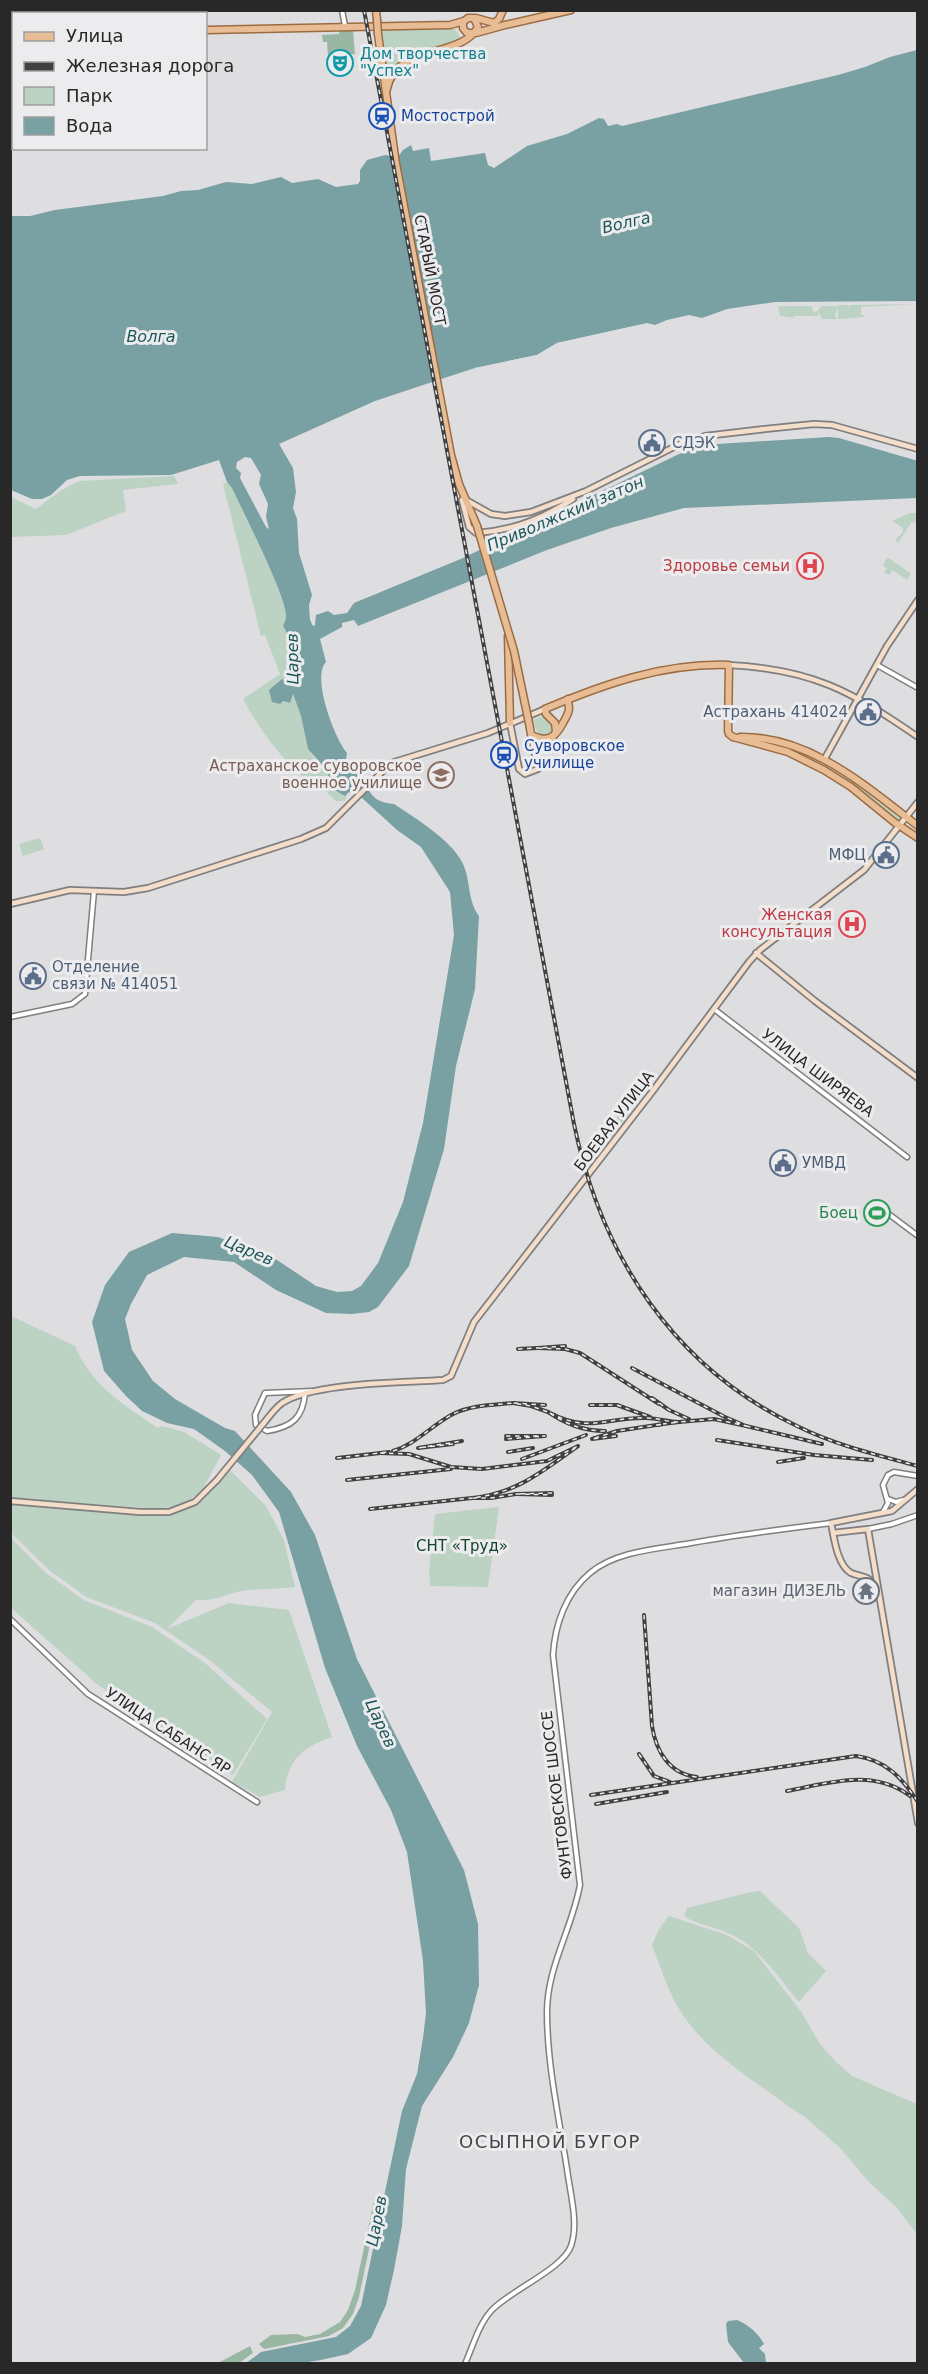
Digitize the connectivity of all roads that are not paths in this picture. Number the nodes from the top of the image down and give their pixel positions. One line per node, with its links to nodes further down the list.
1 (342, 10): 9 (street)
2 (376, 10): 13 (main road, СТАРЫЙ МОСТ, bridge)
3 (463, 10): 6 (main road)
4 (503, 10): 6 (main road)
5 (571, 10): 12 (main road)
6 (473, 18): 7 (main road); 12 (main road)
7 (464, 20): 8 (main road); 11 (main road)
8 (450, 25): 9 (main road); 11 (main road)
9 (345, 27): 10 (main road)
10 (207, 30)
11 (464, 30): 12 (main road)
12 (473, 34): 13 (main road)
13 (386, 102): 16 (main road, СТАРЫЙ МОСТ)
14 (918, 449): 15 (main road)
15 (586, 491): 16 (main road); 17 (main road)
16 (464, 500): 17 (main road); 18 (main road, СТАРЫЙ МОСТ)
17 (484, 512): 18 (main road)
18 (472, 514): 20 (main road, СТАРЫЙ МОСТ, bridge)
19 (918, 600): 21 (main road)
20 (508, 629): 29 (main road, bridge); 30 (main road, bridge)
21 (877, 665): 23 (street); 24 (main road)
22 (729, 666): 24 (main road); 25 (main road); 32 (main road)
23 (918, 688)
24 (858, 698): 33 (main road); 34 (main road)
25 (568, 699): 26 (main road); 31 (main road)
26 (545, 709): 27 (main road); 28 (main road)
27 (533, 714): 28 (main road); 29 (main road)
28 (548, 716): 31 (main road)
29 (510, 723): 30 (main road); 41 (main road)
30 (531, 732): 31 (main road)
31 (553, 737)
32 (733, 737): 34 (main road); 35 (main road)
33 (918, 737)
34 (824, 760): 35 (main road); 37 (main road)
35 (820, 768): 38 (main road)
36 (918, 802): 37 (main road, БОЕВАЯ УЛИЦА)
37 (906, 818): 38 (main road, БОЕВАЯ УЛИЦА); 39 (main road)
38 (899, 826): 40 (main road); 43 (main road, БОЕВАЯ УЛИЦА)
39 (918, 826)
40 (918, 838)
41 (94, 891): 42 (main road); 45 (street)
42 (10, 904)
43 (756, 953): 44 (main road, БОЕВАЯ УЛИЦА); 46 (main road)
44 (714, 1008): 47 (street, УЛИЦА ШИРЯЕВА); 50 (main road, БОЕВАЯ УЛИЦА)
45 (10, 1017)
46 (918, 1078)
47 (907, 1157)
48 (874, 1203): 49 (street)
49 (918, 1236)
50 (314, 1391): 51 (street); 52 (main road)
51 (296, 1393): 52 (main road); 52 (street); 56 (main road, bridge)
52 (305, 1393)
53 (918, 1476): 55 (street)
54 (915, 1492): 55 (street); 57 (main road)
55 (886, 1498): 57 (street)
56 (10, 1501)
57 (881, 1515): 59 (main road)
58 (918, 1515): 60 (street)
59 (831, 1523): 61 (main road); 68 (street, ФУНТОВСКОЕ ШОССЕ)
60 (868, 1529): 61 (main road); 62 (main road)
61 (833, 1533): 63 (main road)
62 (873, 1561): 63 (main road); 64 (main road)
63 (864, 1576): 64 (main road)
64 (883, 1614): 67 (main road)
65 (10, 1619): 66 (street, УЛИЦА САБАНС ЯР)
66 (256, 1802)
67 (918, 1823)
68 (465, 2364)

